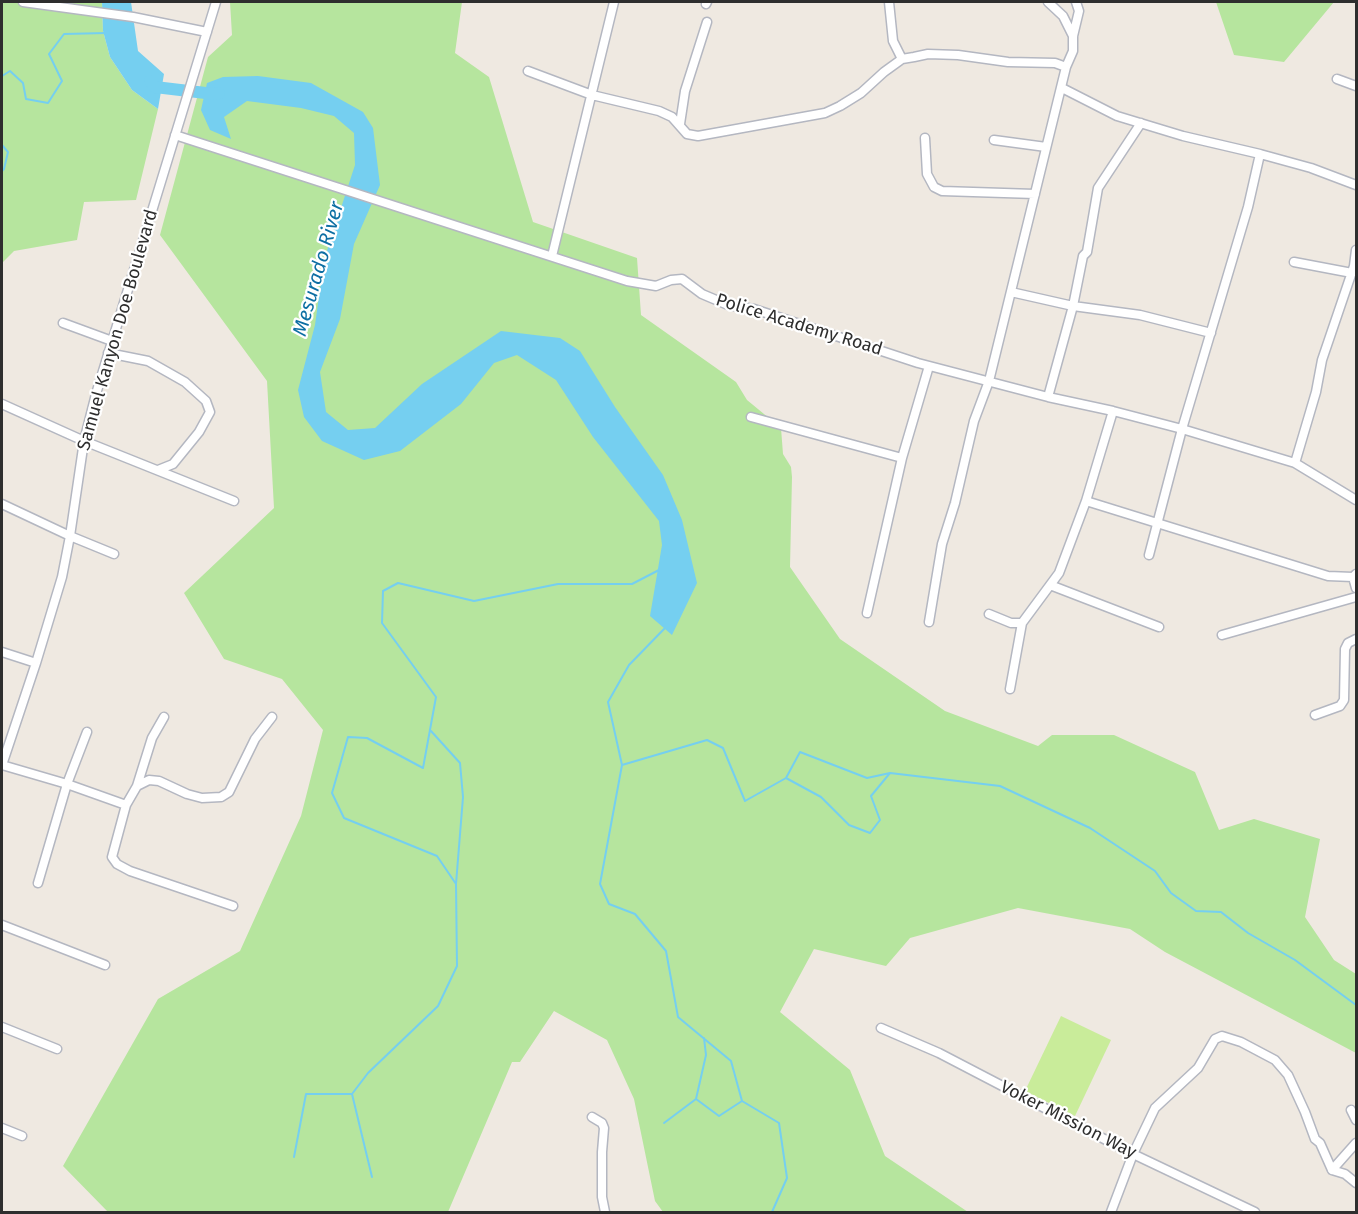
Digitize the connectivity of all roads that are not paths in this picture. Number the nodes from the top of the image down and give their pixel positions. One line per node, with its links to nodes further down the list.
1 (23, 2): 8 (street)
2 (216, 2): 8 (street, Samuel Kanyon Doe Boulevard)
3 (614, 2): 16 (street)
4 (889, 2): 10 (street)
5 (1048, 2): 9 (street)
6 (1076, 2): 9 (street)
7 (707, 22): 18 (street)
8 (207, 32): 19 (street, Samuel Kanyon Doe Boulevard)
9 (1073, 36): 11 (street)
10 (902, 59): 11 (street); 18 (street)
11 (1066, 67): 15 (street)
12 (528, 71): 16 (street)
13 (1337, 79): 14 (street)
14 (1356, 86)
15 (1062, 88): 17 (street); 22 (street)
16 (592, 95): 18 (street); 27 (street)
17 (1141, 123): 23 (street); 31 (street)
18 (680, 124)
19 (175, 135): 27 (street, Police Academy Road); 34 (street, Samuel Kanyon Doe Boulevard)
20 (925, 138): 25 (street)
21 (994, 140): 22 (street)
22 (1046, 147): 25 (street)
23 (1260, 154): 24 (street); 33 (street)
24 (1356, 185)
25 (1035, 194): 30 (street)
26 (1356, 250): 29 (street)
27 (552, 256): 36 (street, Police Academy Road)
28 (1294, 262): 29 (street)
29 (1352, 273): 45 (street)
30 (1011, 292): 31 (street); 37 (street)
31 (1073, 306): 33 (street); 38 (street)
32 (63, 323): 34 (street)
33 (1211, 333): 42 (street)
34 (112, 341): 35 (street, Samuel Kanyon Doe Boulevard)
35 (108, 352): 43 (street, Samuel Kanyon Doe Boulevard); 46 (street)
36 (928, 366): 37 (street, Police Academy Road); 44 (street)
37 (989, 381): 38 (street, Police Academy Road); 61 (street)
38 (1048, 397): 40 (street, Police Academy Road)
39 (2, 404): 43 (street)
40 (1113, 411): 42 (street, Police Academy Road); 49 (street)
41 (751, 417): 44 (street)
42 (1182, 429): 45 (street, Police Academy Road); 51 (street)
43 (84, 441): 46 (street); 52 (street, Samuel Kanyon Doe Boulevard)
44 (902, 458): 59 (street)
45 (1295, 463): 47 (street, Police Academy Road)
46 (158, 470): 48 (street)
47 (1356, 500)
48 (234, 501)
49 (1086, 501): 51 (street); 56 (street)
50 (2, 504): 52 (street)
51 (1156, 523): 54 (street); 55 (street)
52 (70, 536): 53 (street); 67 (street, Samuel Kanyon Doe Boulevard)
53 (114, 554)
54 (1149, 555)
55 (1355, 575): 57 (street)
56 (1050, 585): 62 (street); 63 (street)
57 (1356, 588)
58 (1356, 597): 64 (street)
59 (867, 613)
60 (989, 614): 62 (street)
61 (929, 622)
62 (1022, 623): 68 (street)
63 (1159, 627)
64 (1222, 634)
65 (1356, 639): 69 (street)
66 (2, 652): 67 (street)
67 (36, 663): 73 (street, Samuel Kanyon Doe Boulevard)
68 (1010, 689)
69 (1315, 715)
70 (164, 717): 75 (street)
71 (272, 717): 75 (street)
72 (87, 732): 74 (street)
73 (2, 765): 74 (street)
74 (67, 784): 76 (street); 77 (street)
75 (136, 786): 76 (street)
76 (126, 805): 78 (street)
77 (38, 883)
78 (233, 906)
79 (2, 925): 80 (street)
80 (105, 965)
81 (2, 1027): 83 (street)
82 (881, 1028): 90 (street, Voker Mission Way)
83 (57, 1049)
84 (1351, 1110): 86 (street)
85 (592, 1117): 93 (street)
86 (1356, 1120)
87 (2, 1128): 88 (street)
88 (22, 1136)
89 (1356, 1143): 91 (street)
90 (1133, 1154): 91 (street); 94 (street); 95 (street, Voker Mission Way)
91 (1332, 1170): 92 (street)
92 (1356, 1183)
93 (605, 1212)
94 (1111, 1212)
95 (1255, 1212)

